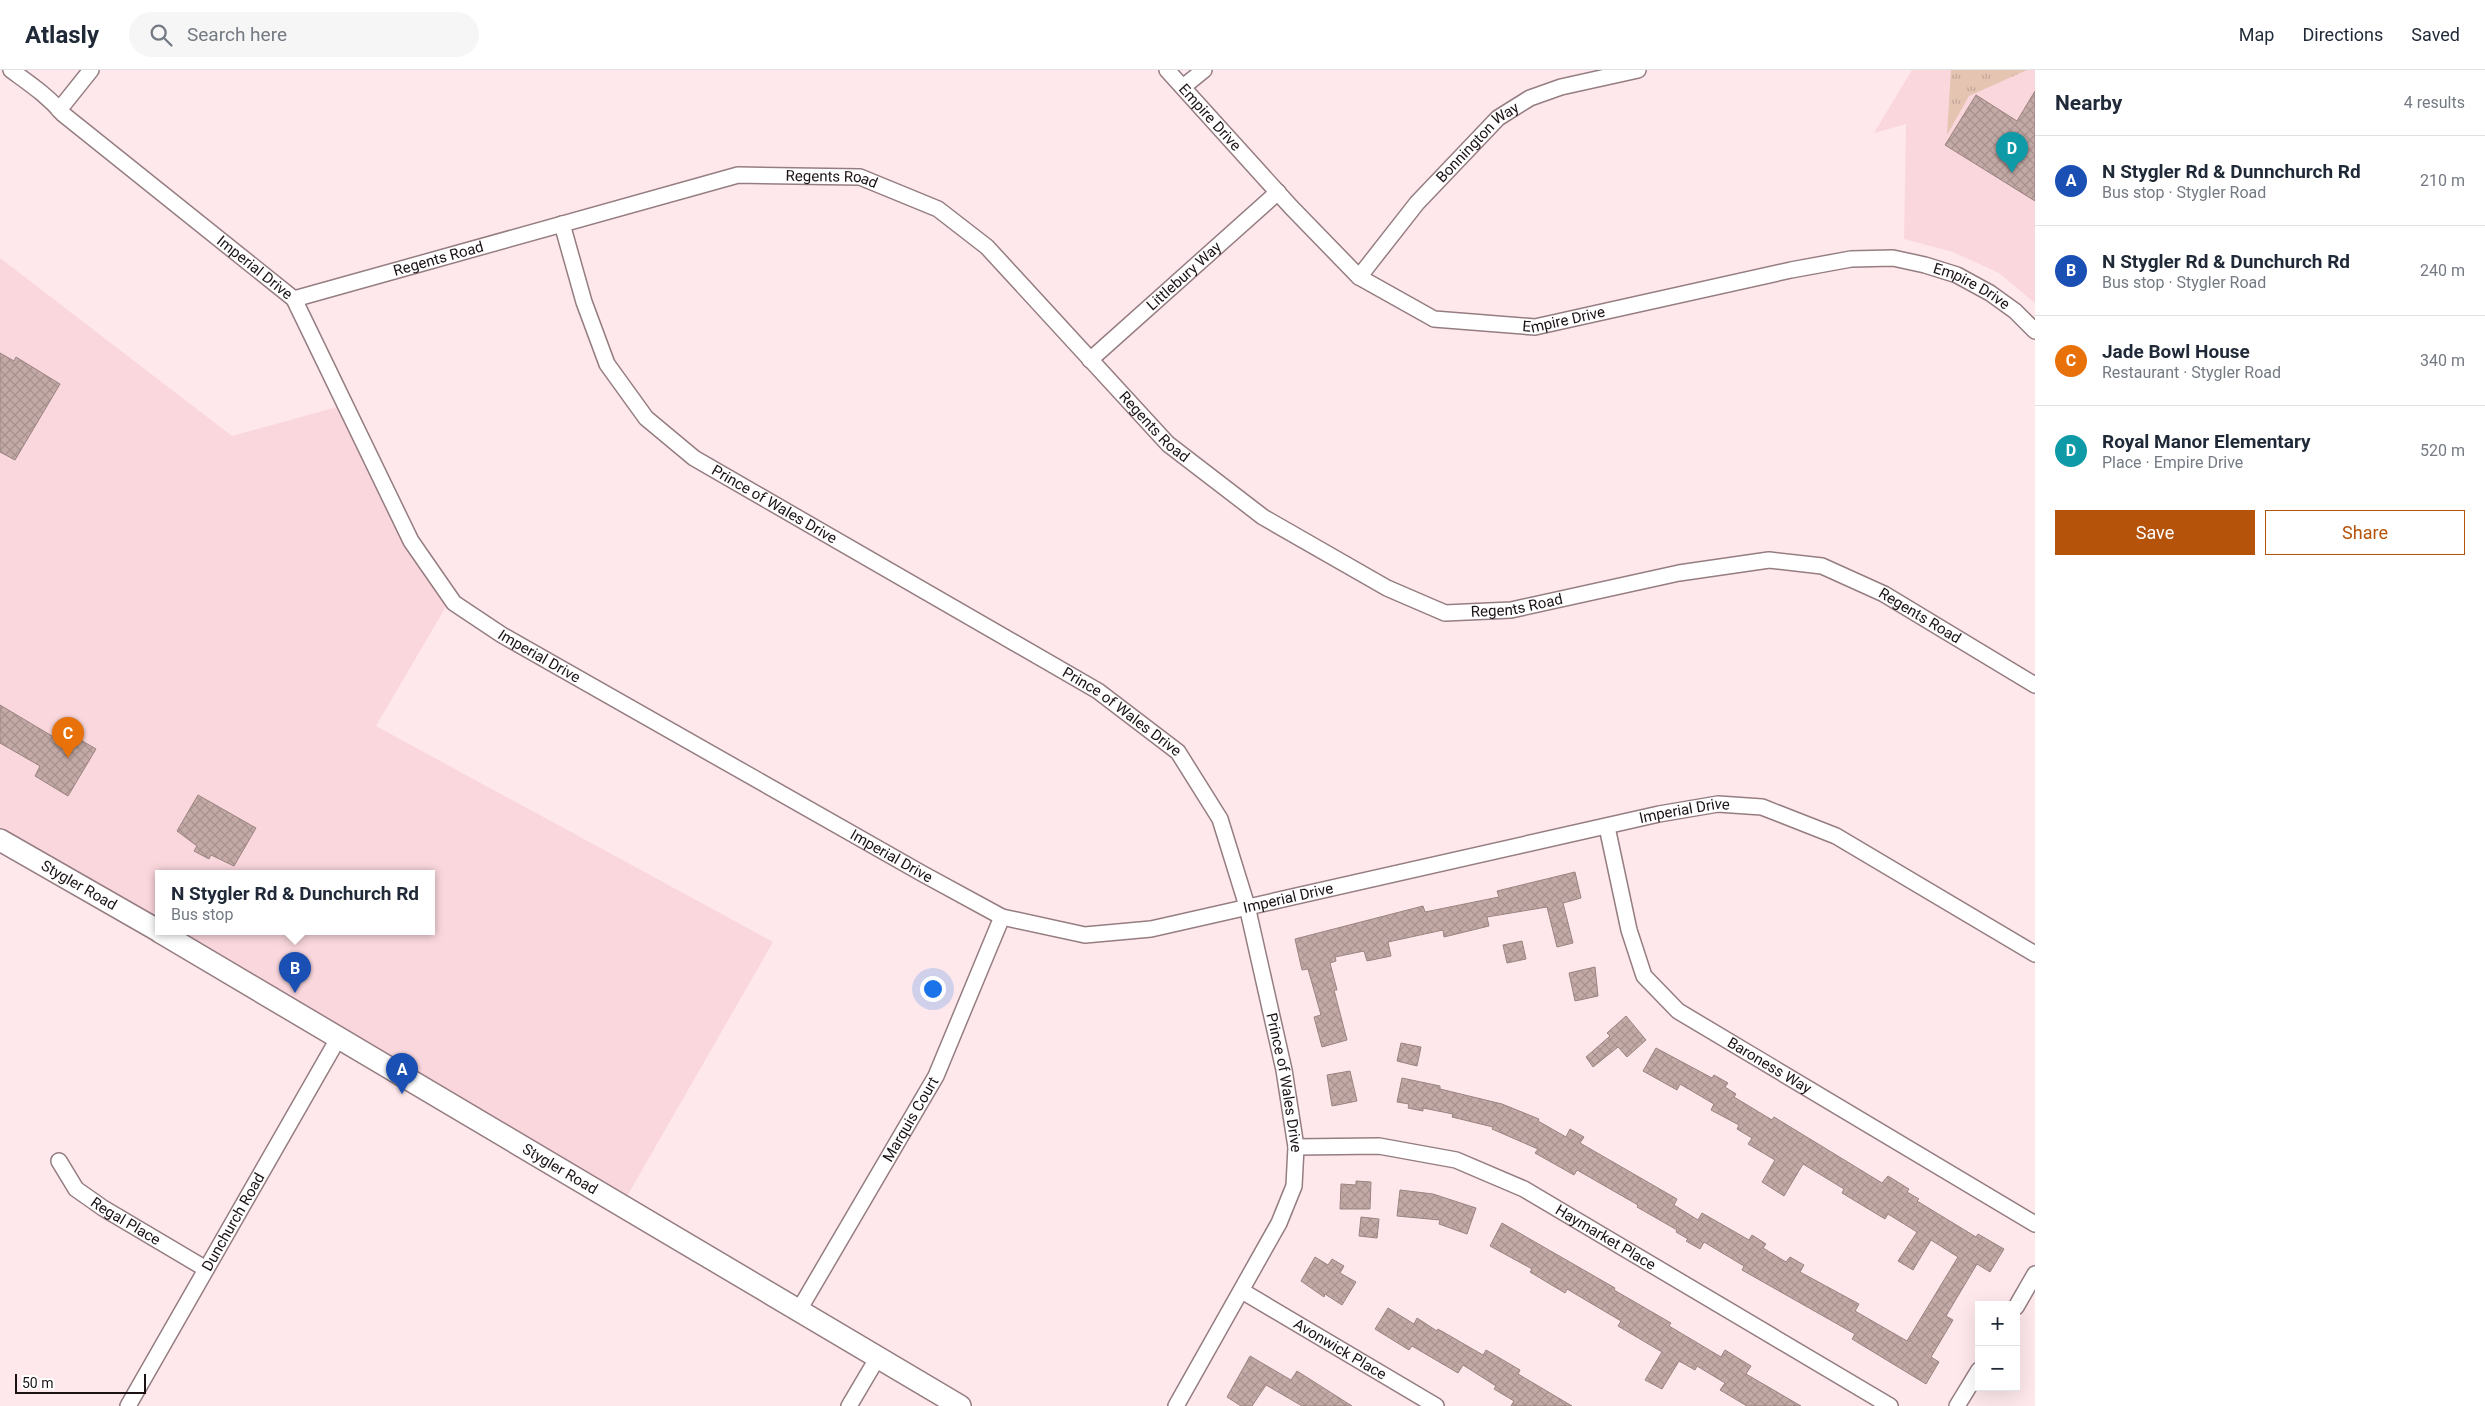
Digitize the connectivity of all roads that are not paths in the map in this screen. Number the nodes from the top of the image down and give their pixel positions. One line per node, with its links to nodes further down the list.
1 (11, 70): 7 (street, Imperial Drive)
2 (91, 70): 7 (street)
3 (1167, 70): 6 (street, Empire Drive)
4 (1204, 70): 6 (street)
5 (1638, 70): 10 (street, Bonnington Way)
6 (1183, 87): 8 (street, Empire Drive)
7 (59, 110): 11 (street, Imperial Drive)
8 (1278, 192): 10 (street, Empire Drive); 13 (street, Littlebury Way)
9 (562, 224): 11 (street, Regents Road); 13 (street, Regents Road); 17 (street, Prince of Wales Drive)
10 (1359, 277): 12 (street, Empire Drive)
11 (294, 299): 18 (street, Imperial Drive)
12 (2035, 331)
13 (1090, 360): 14 (street, Regents Road)
14 (2035, 685)
15 (1606, 827): 17 (street, Imperial Drive); 21 (street, Imperial Drive); 25 (street, Baroness Way)
16 (0, 840): 19 (main road, Stygler Road)
17 (1247, 906): 18 (street, Imperial Drive); 23 (street, Prince of Wales Drive)
18 (1002, 917): 30 (street, Marquis Court)
19 (155, 930)
20 (164, 935): 22 (main road, Stygler Road)
21 (2035, 954)
22 (339, 1037): 26 (street, Dunchurch Road); 30 (main road, Stygler Road)
23 (1296, 1147): 28 (street, Prince of Wales Drive); 38 (street, Haymarket Place)
24 (59, 1161): 26 (street, Regal Place)
25 (2035, 1224)
26 (206, 1269): 33 (street, Dunchurch Road)
27 (2035, 1274): 29 (street)
28 (1242, 1292): 36 (street, Prince of Wales Drive); 37 (street, Avonwick Place)
29 (2019, 1301)
30 (799, 1310): 31 (main road, Stygler Road)
31 (878, 1357): 34 (street); 35 (main road, Stygler Road)
32 (1975, 1377): 39 (street)
33 (128, 1406)
34 (849, 1406)
35 (960, 1406)
36 (1176, 1406)
37 (1436, 1406)
38 (1890, 1406)
39 (1957, 1406)

